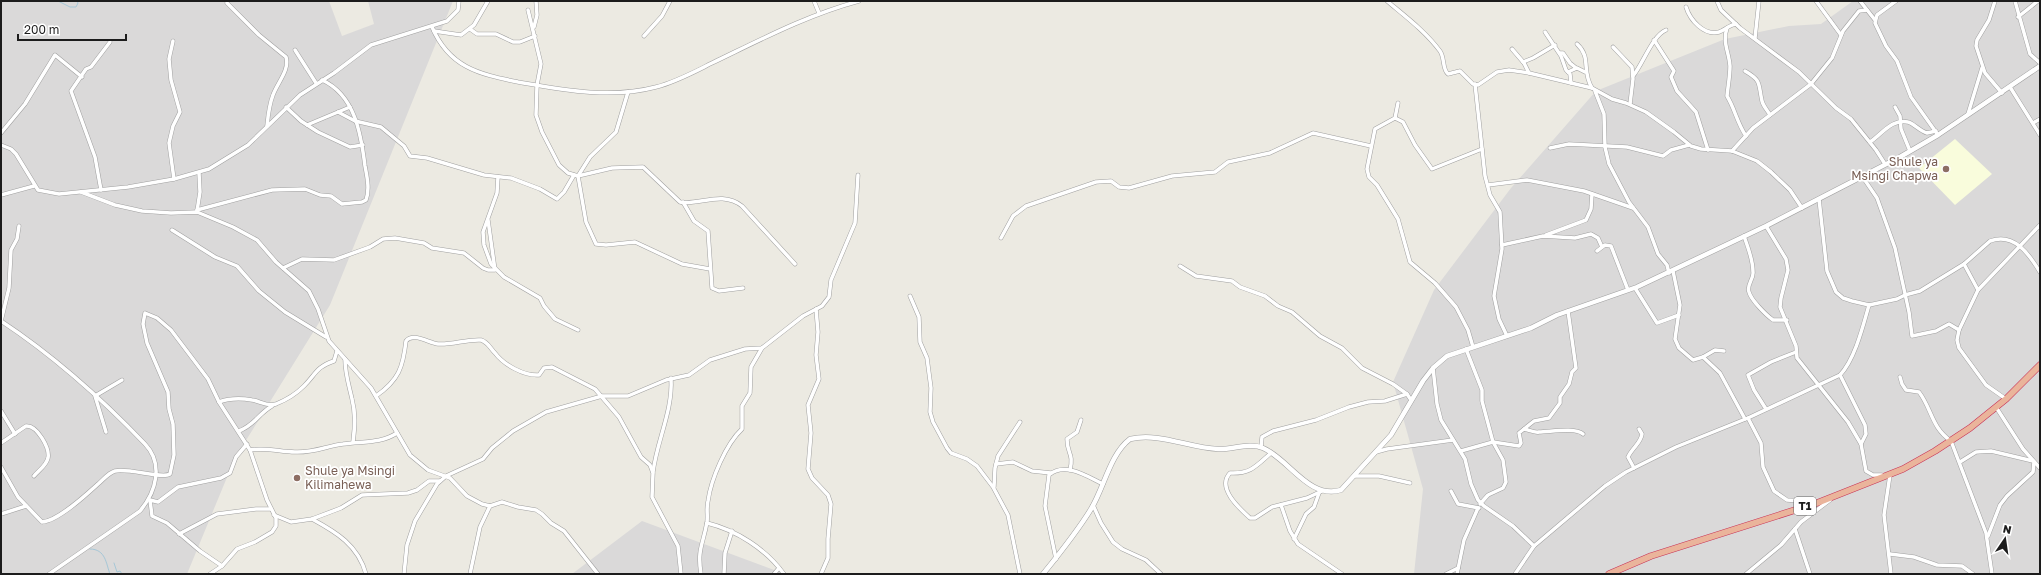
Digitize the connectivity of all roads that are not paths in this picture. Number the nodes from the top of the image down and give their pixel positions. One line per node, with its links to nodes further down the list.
1 (460, 1): 24 (street)
2 (488, 1): 27 (street)
3 (536, 1): 25 (street)
4 (670, 1): 33 (street)
5 (814, 1): 20 (street)
6 (859, 1): 20 (street)
7 (1387, 1): 57 (street)
8 (1717, 1): 23 (street)
9 (1759, 1): 34 (street)
10 (1816, 1): 31 (street)
11 (1860, 1): 19 (street)
12 (1896, 1): 22 (street)
13 (1995, 1): 47 (street)
14 (2014, 1): 21 (street)
15 (2038, 1): 21 (street)
16 (227, 3): 78 (street)
17 (1686, 7): 26 (street)
18 (528, 10): 25 (street)
19 (1867, 10): 22 (street); 31 (street)
20 (818, 13): 62 (street)
21 (2018, 17): 45 (street)
22 (1875, 20): 80 (street)
23 (1736, 24): 26 (street); 34 (street)
24 (432, 26): 29 (street); 54 (street)
25 (533, 28): 32 (street)
26 (1727, 28): 82 (street)
27 (470, 29): 29 (street); 32 (street)
28 (1666, 30): 35 (street)
29 (434, 31): 59 (street)
30 (1545, 32): 39 (street)
31 (1841, 35): 58 (street)
32 (535, 36): 59 (street)
33 (644, 36)
34 (1755, 38): 58 (street)
35 (1654, 40): 52 (street); 91 (street)
36 (173, 41): 100 (street)
37 (110, 42): 53 (street)
38 (1577, 44): 50 (street)
39 (1555, 45): 43 (street); 44 (street)
40 (1613, 47): 52 (street)
41 (1512, 49): 44 (street)
42 (295, 50): 55 (street)
43 (1560, 53): 46 (street); 49 (street)
44 (1523, 62): 51 (street)
45 (2040, 64): 60 (street)
46 (1576, 68): 49 (street); 50 (street)
47 (1982, 68): 63 (street); 70 (street)
48 (1745, 71): 71 (street)
49 (1568, 72): 56 (street)
50 (1585, 72): 61 (street)
51 (1529, 73): 56 (street); 57 (street)
52 (1633, 76): 65 (street)
53 (82, 77): 79 (street); 103 (street)
54 (322, 80): 55 (street); 67 (street)
55 (316, 83): 66 (street)
56 (1571, 83): 61 (street)
57 (1475, 84): 90 (street)
58 (1811, 84): 71 (street); 83 (street)
59 (537, 85): 62 (street); 97 (street)
60 (2010, 87): 63 (street); 76 (street)
61 (1593, 89): 65 (street); 88 (street)
62 (628, 92): 97 (street)
63 (2002, 93): 70 (street)
64 (1398, 103): 72 (street)
65 (1630, 104): 86 (street)
66 (286, 107): 77 (street); 78 (street)
67 (350, 107): 69 (street); 74 (street)
68 (1895, 107): 75 (street)
69 (338, 112): 74 (street); 77 (street)
70 (1968, 114): 80 (street)
71 (1770, 115): 82 (street)
72 (1395, 118): 87 (street); 90 (street)
73 (2040, 119): 76 (street)
74 (355, 121): 85 (street); 99 (street)
75 (1902, 122): 80 (street); 83 (street); 93 (street)
76 (2033, 123): 81 (street)
77 (307, 125): 85 (street)
78 (267, 128): 95 (street)
79 (1, 133)
80 (1937, 133): 93 (street)
81 (2040, 135)
82 (1746, 136): 92 (street)
83 (1870, 142): 94 (street)
84 (1, 145): 101 (street)
85 (363, 145): 111 (street)
86 (1688, 145): 88 (street); 91 (street)
87 (1371, 146): 119 (street); 148 (street)
88 (1605, 147): 89 (street); 109 (street)
89 (1550, 148)
90 (1482, 149): 102 (street)
91 (1708, 150): 92 (street)
92 (1732, 151): 110 (street)
93 (1910, 151): 94 (street)
94 (1885, 164): 98 (street)
95 (200, 173): 100 (street); 111 (street)
96 (858, 175): 139 (street)
97 (576, 176): 99 (street); 108 (street); 128 (street)
98 (1862, 176): 107 (street); 136 (street)
99 (498, 177): 112 (street)
100 (174, 179): 103 (street)
101 (34, 186): 104 (street); 106 (street)
102 (1488, 186): 105 (street); 120 (street)
103 (101, 190): 104 (street)
104 (81, 192): 111 (street)
105 (1592, 194): 109 (street); 117 (street)
106 (1, 195)
107 (1819, 199): 110 (street); 138 (street)
108 (683, 202): 124 (street); 128 (street)
109 (1633, 208): 130 (street)
110 (1802, 208): 115 (street)
111 (197, 211): 127 (street)
112 (488, 220): 129 (street); 129 (street)
113 (2040, 225): 121 (street)
114 (19, 226): 143 (street)
115 (1766, 226): 118 (street); 142 (street)
116 (172, 230): 147 (street)
117 (1545, 235): 120 (street); 122 (street)
118 (1744, 236): 130 (street); 142 (street)
119 (1002, 238)
120 (1502, 245): 146 (street)
121 (2020, 246): 125 (street); 131 (street); 135 (street)
122 (1602, 247): 123 (street); 134 (street)
123 (1597, 251)
124 (796, 264)
125 (1964, 264): 135 (street); 136 (street)
126 (1180, 266): 163 (street)
127 (283, 268): 129 (street); 147 (street)
128 (710, 269): 132 (street)
129 (495, 270): 144 (street)
130 (1671, 272): 133 (street); 141 (street)
131 (2040, 272)
132 (743, 288)
133 (1635, 288): 134 (street); 141 (street)
134 (1628, 290): 140 (street)
135 (1978, 290): 145 (street)
136 (1905, 295): 138 (street); 145 (street)
137 (910, 296): 213 (street)
138 (1869, 304): 158 (street)
139 (816, 309): 149 (street); 253 (street)
140 (1568, 311): 146 (street); 177 (street)
141 (1678, 315): 154 (street)
142 (1787, 320): 153 (street)
143 (1, 321): 164 (street)
144 (578, 330)
145 (1959, 330): 167 (street)
146 (1507, 336): 148 (street)
147 (327, 337): 151 (street)
148 (1473, 347): 150 (street)
149 (762, 348): 160 (street); 230 (street)
150 (1466, 350): 157 (street); 187 (street)
151 (337, 351): 155 (street); 170 (street)
152 (1724, 351): 154 (street)
153 (1796, 352): 162 (street); 172 (street)
154 (1703, 357): 174 (street)
155 (345, 359): 165 (street); 186 (street)
156 (2040, 365): 167 (highway, T1)
157 (1433, 368): 168 (street); 184 (street)
158 (1840, 375): 162 (street); 190 (street)
159 (1900, 377): 185 (street)
160 (671, 378): 166 (street); 203 (street)
161 (122, 380): 164 (street)
162 (1818, 386): 172 (street); 190 (street)
163 (1407, 394): 168 (street); 191 (street)
164 (95, 396): 180 (street); 205 (street)
165 (376, 396): 166 (street); 181 (street)
166 (602, 396): 203 (street); 208 (street)
167 (2006, 399): 171 (highway, T1)
168 (1411, 400): 194 (street)
169 (219, 402): 170 (street); 179 (street); 205 (street)
170 (274, 404): 179 (street)
171 (1996, 407): 185 (highway, T1); 196 (street)
172 (1766, 409): 174 (street)
173 (1, 411): 182 (street)
174 (1747, 419): 200 (street); 218 (street)
175 (1081, 420): 202 (street)
176 (1020, 422): 198 (street)
177 (1524, 429): 183 (street); 187 (street)
178 (1639, 429): 200 (street)
179 (239, 431): 189 (street)
180 (106, 432)
181 (397, 433): 186 (street); 208 (street)
182 (15, 434): 188 (street); 207 (street)
183 (1583, 434)
184 (1453, 440): 193 (street); 194 (street)
185 (1951, 441): 197 (street); 206 (highway, T1)
186 (353, 442): 192 (street)
187 (1493, 442): 193 (street); 219 (street)
188 (1, 443)
189 (247, 444): 192 (street); 217 (street)
190 (1860, 444): 206 (street)
191 (1261, 447): 195 (street); 212 (street)
192 (250, 450): 226 (street)
193 (1460, 451): 219 (street)
194 (1376, 452): 209 (street)
195 (1271, 453): 215 (street); 221 (street)
196 (2034, 461): 197 (street); 201 (street); 235 (street)
197 (1960, 462): 235 (street)
198 (996, 464): 204 (street); 213 (street)
199 (1, 467): 222 (street)
200 (1634, 468): 236 (street)
201 (2040, 468)
202 (1070, 470): 204 (street); 212 (street)
203 (653, 473): 248 (street)
204 (1051, 473): 238 (street)
205 (157, 475): 217 (street); 222 (street)
206 (1890, 475): 216 (highway, T1); 237 (street)
207 (34, 476)
208 (446, 476): 210 (street); 223 (street)
209 (1354, 476): 211 (street); 215 (street)
210 (440, 480): 229 (street); 245 (street)
211 (1410, 483)
212 (1103, 484): 220 (street)
213 (994, 488): 254 (street)
214 (1451, 491): 224 (street)
215 (1321, 492): 221 (street); 234 (street)
216 (1837, 494): 218 (highway, T1); 231 (street)
217 (150, 500): 233 (street); 242 (street)
218 (1816, 503): 261 (highway, T1)
219 (1480, 504): 225 (street)
220 (1093, 505): 238 (street); 256 (street)
221 (1281, 505): 234 (street)
222 (26, 506): 227 (street)
223 (490, 506): 246 (street); 247 (street)
224 (1478, 508): 225 (street); 241 (street)
225 (1486, 508): 236 (street)
226 (271, 509): 228 (street); 233 (street)
227 (1, 514)
228 (274, 515): 229 (street); 239 (street)
229 (312, 519): 244 (street)
230 (707, 523): 232 (street); 249 (street)
231 (1796, 529): 262 (street); 263 (street)
232 (732, 531): 240 (street); 250 (street)
233 (179, 534): 239 (street)
234 (1294, 539): 257 (street)
235 (1988, 539): 266 (street)
236 (1534, 546): 260 (street)
237 (1890, 554): 264 (street); 265 (street)
238 (1056, 559): 255 (street)
239 (222, 566): 243 (street)
240 (779, 568): 251 (street); 252 (street)
241 (1458, 568): 258 (street); 259 (street)
242 (49, 574)
243 (210, 574)
244 (366, 574)
245 (404, 574)
246 (470, 574)
247 (598, 574)
248 (681, 574)
249 (701, 574)
250 (724, 574)
251 (774, 574)
252 (784, 574)
253 (821, 574)
254 (1020, 574)
255 (1044, 574)
256 (1161, 574)
257 (1342, 574)
258 (1446, 574)
259 (1457, 574)
260 (1515, 574)
261 (1609, 574)
262 (1746, 574)
263 (1810, 574)
264 (1891, 574)
265 (1973, 574)
266 (1992, 574)

